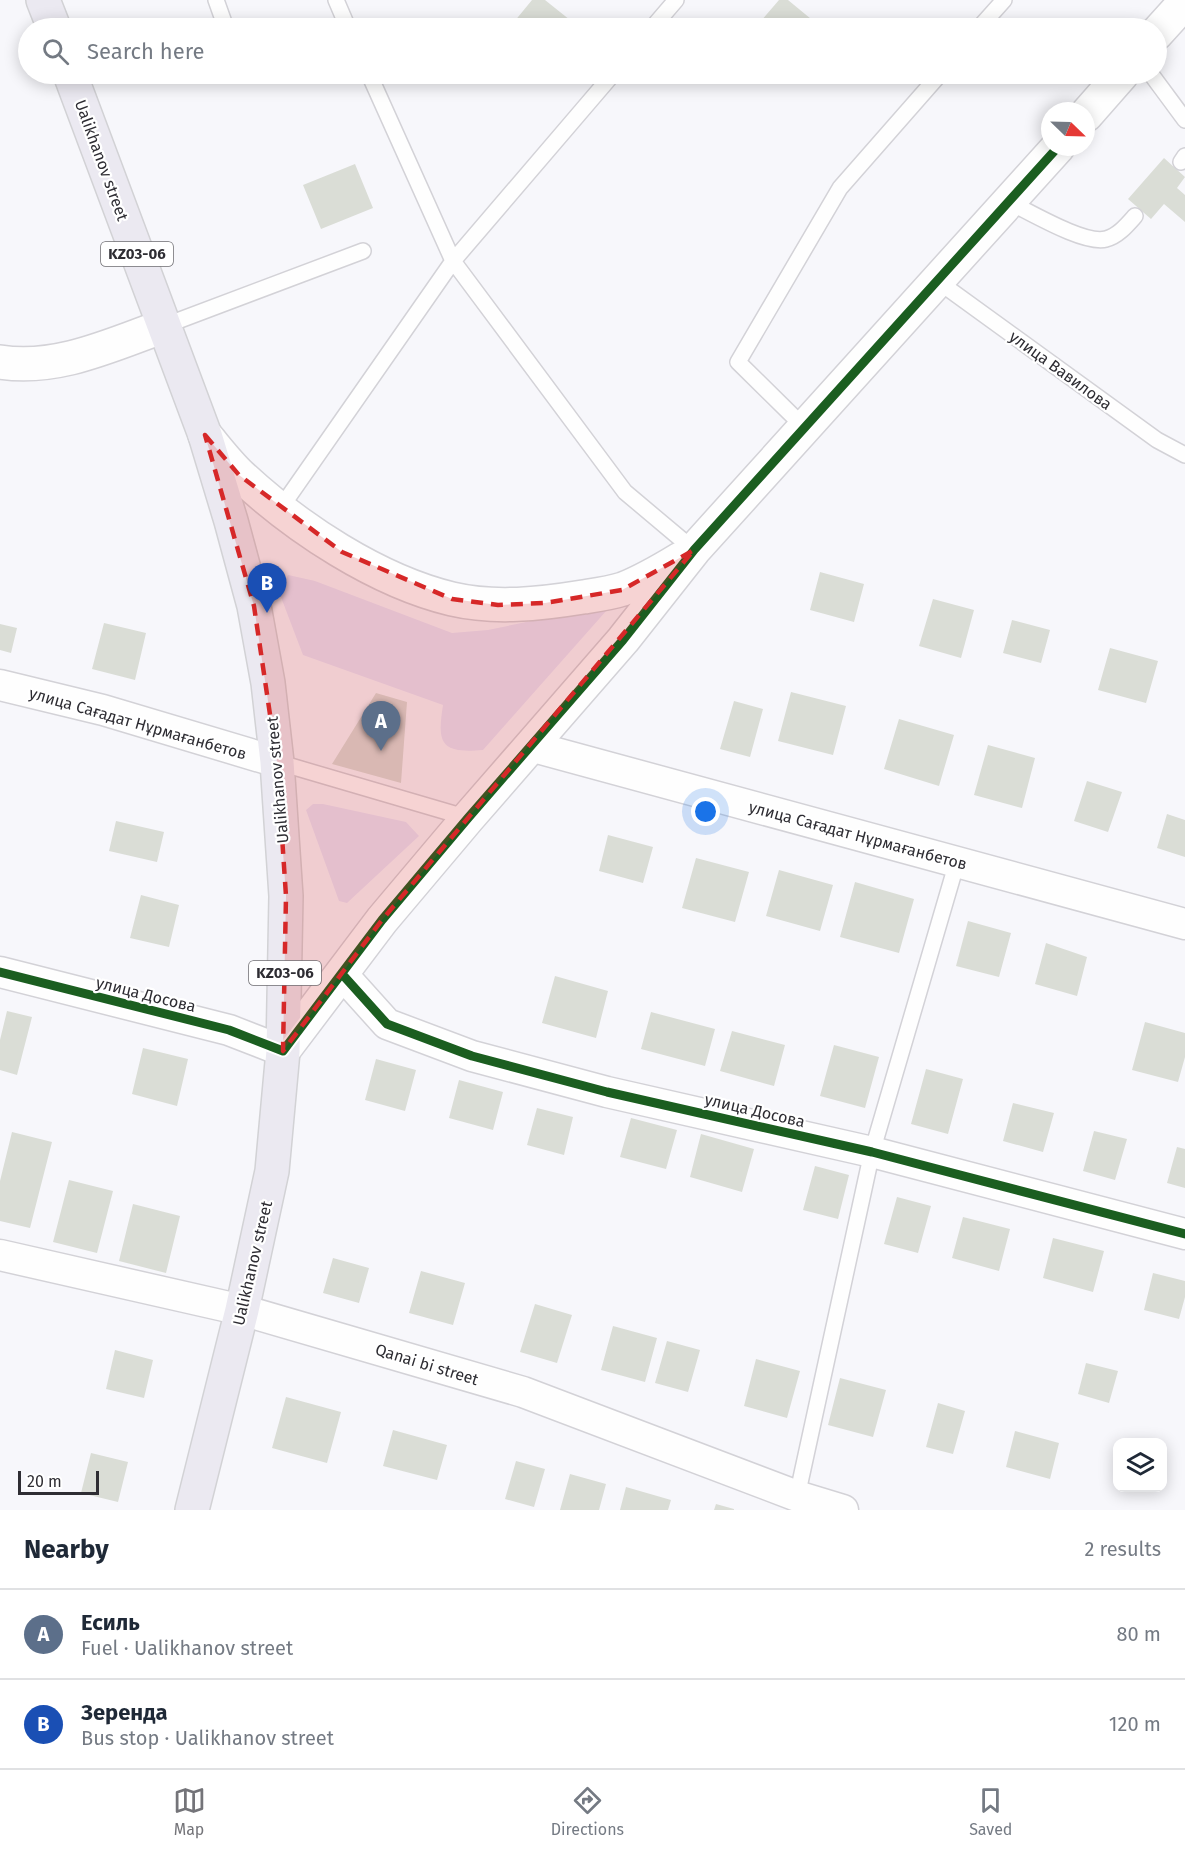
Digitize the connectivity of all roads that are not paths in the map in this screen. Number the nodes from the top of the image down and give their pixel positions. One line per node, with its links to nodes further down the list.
1 (43, 0): 7 (main road)
2 (216, 0): 8 (lane)
3 (336, 0): 9 (lane)
4 (676, 0): 10 (lane)
5 (1004, 0): 11 (lane)
6 (1177, 4): 12 (street)
7 (50, 18)
8 (222, 18)
9 (344, 18)
10 (661, 18)
11 (988, 18)
12 (1167, 18)
13 (74, 84): 27 (main road, Ualikhanov street / KZ03-06)
14 (373, 84): 25 (lane)
15 (605, 84): 25 (lane)
16 (931, 84): 29 (lane)
17 (1113, 84): 19 (street)
18 (1158, 84): 20 (lane)
19 (1095, 105)
20 (1185, 120)
21 (1050, 156): 22 (street)
22 (1009, 202): 23 (lane); 26 (street)
23 (1136, 216)
24 (363, 251): 27 (lane)
25 (453, 261): 32 (lane); 33 (lane)
26 (939, 282): 29 (street); 31 (lane, улица Вавилова)
27 (164, 326): 28 (street); 30 (main road, Ualikhanov street / KZ03-06)
28 (0, 362)
29 (804, 427): 33 (street)
30 (205, 435): 32 (street); 36 (main road, Ualikhanov street / KZ03-06)
31 (1185, 455)
32 (280, 508): 33 (street)
33 (694, 550): 35 (street)
34 (0, 685): 36 (street, улица Сағадат Нұрмағанбетов)
35 (530, 746): 37 (street); 38 (street, улица Сағадат Нұрмағанбетов)
36 (277, 762): 37 (lane); 42 (main road, Ualikhanov street / KZ03-06)
37 (468, 818): 41 (street)
38 (957, 862): 39 (street, улица Сағадат Нұрмағанбетов); 43 (lane)
39 (1185, 924)
40 (0, 972): 42 (street, улица Досова)
41 (342, 974): 42 (street); 43 (street, улица Досова)
42 (283, 1050): 46 (main road, Ualikhanov street / KZ03-06)
43 (873, 1152): 44 (street, улица Досова); 47 (lane)
44 (1185, 1234)
45 (0, 1255): 46 (street, Qanai bi street)
46 (242, 1310): 47 (street, Qanai bi street); 48 (main road, Ualikhanov street / KZ03-06)
47 (796, 1503): 49 (street, Qanai bi street)
48 (192, 1510)
49 (843, 1510)

